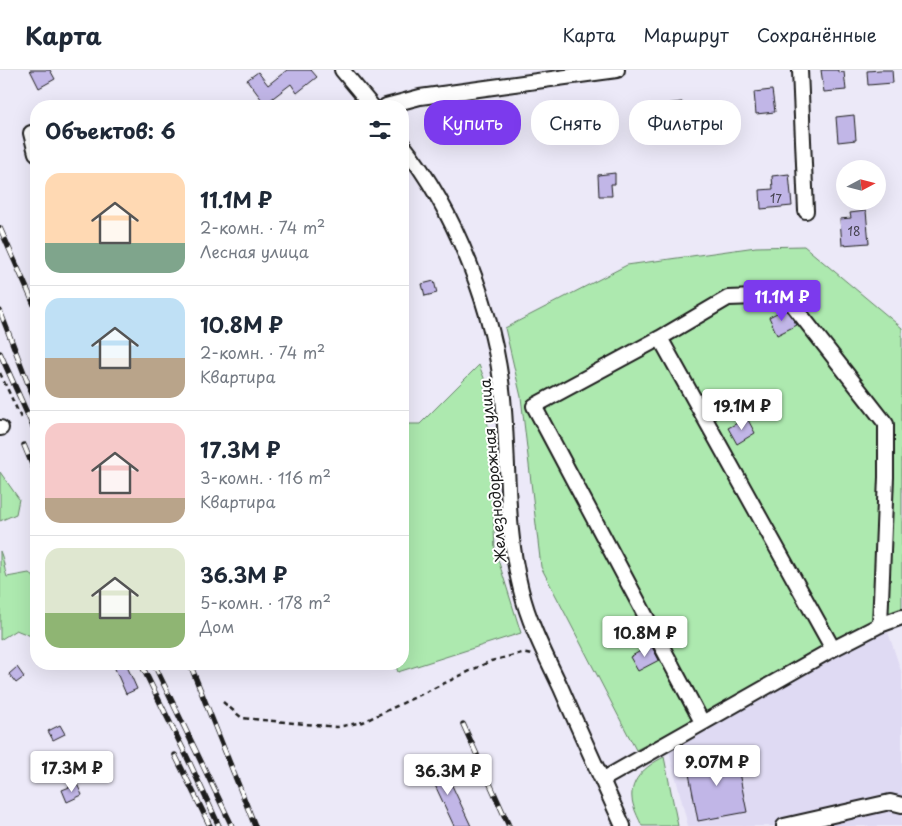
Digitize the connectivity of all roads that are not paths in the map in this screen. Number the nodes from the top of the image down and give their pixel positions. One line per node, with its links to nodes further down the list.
1 (342, 70): 4 (street)
2 (617, 70): 5 (street)
3 (800, 70): 7 (street)
4 (367, 100)
5 (409, 100)
6 (409, 153): 13 (street, Железнодорожная улица)
7 (806, 211)
8 (660, 338): 10 (street); 11 (street); 12 (street)
9 (902, 617): 10 (street)
10 (880, 625): 11 (street)
11 (833, 649): 12 (street)
12 (702, 722): 13 (street)
13 (602, 780): 15 (street, Железнодорожная улица)
14 (902, 805): 16 (street)
15 (623, 826)
16 (784, 826)

